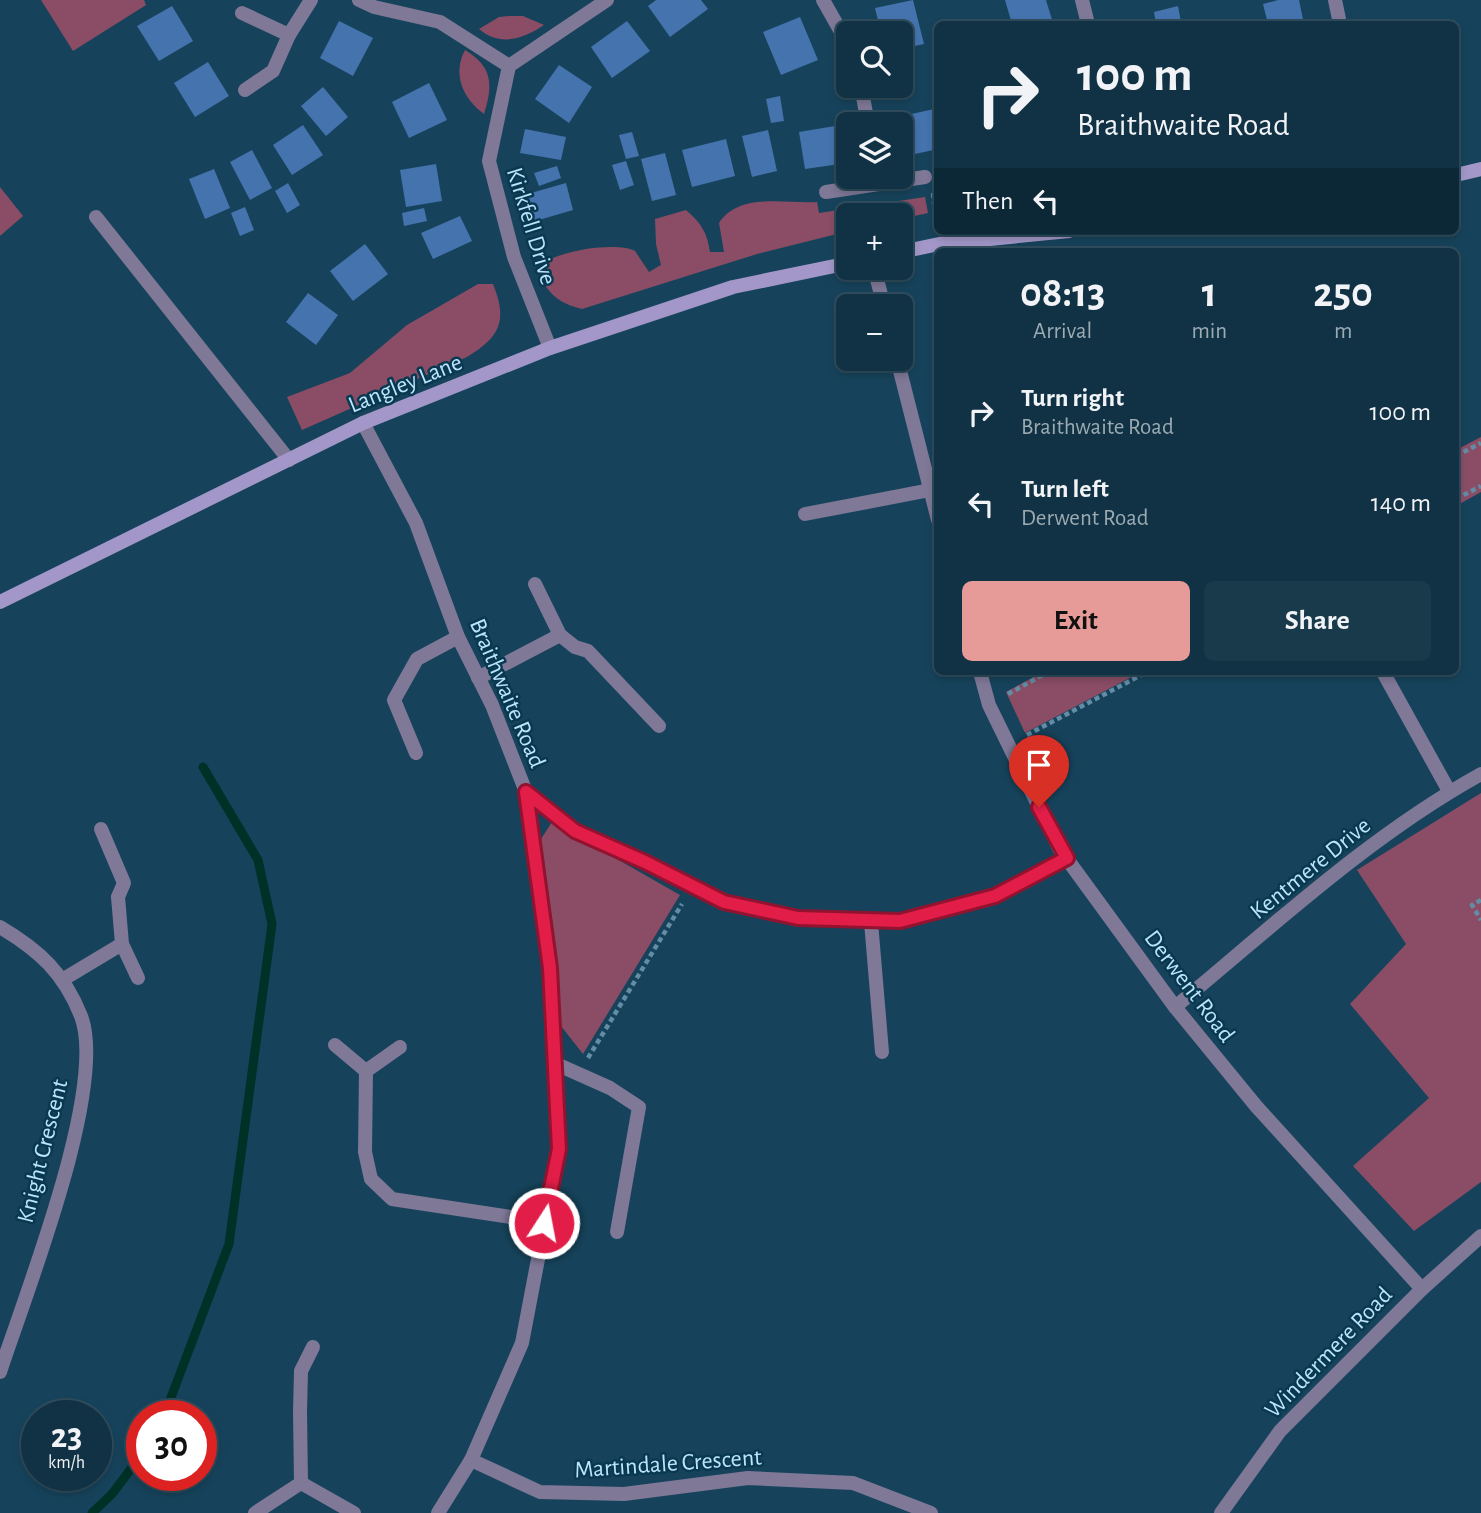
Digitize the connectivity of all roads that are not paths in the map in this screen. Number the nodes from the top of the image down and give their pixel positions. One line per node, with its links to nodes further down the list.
1 (311, 0): 11 (street)
2 (359, 0): 12 (street)
3 (607, 0): 12 (street)
4 (823, 0): 8 (street)
5 (1082, 0): 9 (street)
6 (1335, 0): 10 (street)
7 (242, 13): 11 (street)
8 (836, 21)
9 (1087, 21)
10 (1339, 21)
11 (289, 35): 13 (street)
12 (509, 66): 24 (street, Kirkfell Drive)
13 (245, 90)
14 (1481, 169): 15 (street)
15 (1459, 174)
16 (913, 181): 17 (street)
17 (929, 181)
18 (839, 189): 19 (street)
19 (826, 192)
20 (96, 217): 27 (street)
21 (1029, 235): 22 (street)
22 (913, 249)
23 (836, 266): 24 (street, Langley Lane)
24 (550, 348): 26 (street, Langley Lane)
25 (900, 371): 28 (street)
26 (363, 423): 27 (street, Langley Lane); 34 (street, Braithwaite Road)
27 (289, 460): 32 (street, Langley Lane)
28 (930, 490): 29 (street); 30 (street)
29 (934, 505)
30 (805, 514)
31 (535, 584): 33 (street)
32 (0, 602)
33 (560, 635): 37 (street); 38 (street)
34 (458, 637): 37 (street, Braithwaite Road); 39 (street)
35 (981, 675): 44 (street, Derwent Road)
36 (1385, 675): 41 (street)
37 (478, 678): 42 (street, Braithwaite Road)
38 (659, 726)
39 (416, 753)
40 (1481, 774): 41 (street, Kentmere Drive)
41 (1449, 791): 50 (street, Kentmere Drive)
42 (526, 792): 45 (street, Braithwaite Road); 54 (street)
43 (101, 829): 47 (street)
44 (1067, 858): 45 (street, Braithwaite Road); 50 (street, Derwent Road)
45 (871, 922): 53 (street)
46 (0, 927): 49 (street, Knight Crescent)
47 (122, 944): 48 (street); 49 (street)
48 (138, 978)
49 (62, 980): 61 (street, Knight Crescent)
50 (1175, 1007): 59 (street, Derwent Road)
51 (335, 1045): 55 (street)
52 (400, 1047): 55 (street)
53 (882, 1052)
54 (554, 1063): 56 (street); 57 (street)
55 (366, 1070): 56 (street)
56 (544, 1223): 62 (street)
57 (617, 1232)
58 (1481, 1236): 59 (street, Windermere Road)
59 (1422, 1289): 68 (street, Windermere Road)
60 (313, 1347): 63 (street)
61 (0, 1372)
62 (471, 1460): 66 (street); 67 (street, Martindale Crescent)
63 (301, 1483): 64 (street); 65 (street)
64 (255, 1513)
65 (354, 1513)
66 (438, 1513)
67 (931, 1513)
68 (1221, 1513)

